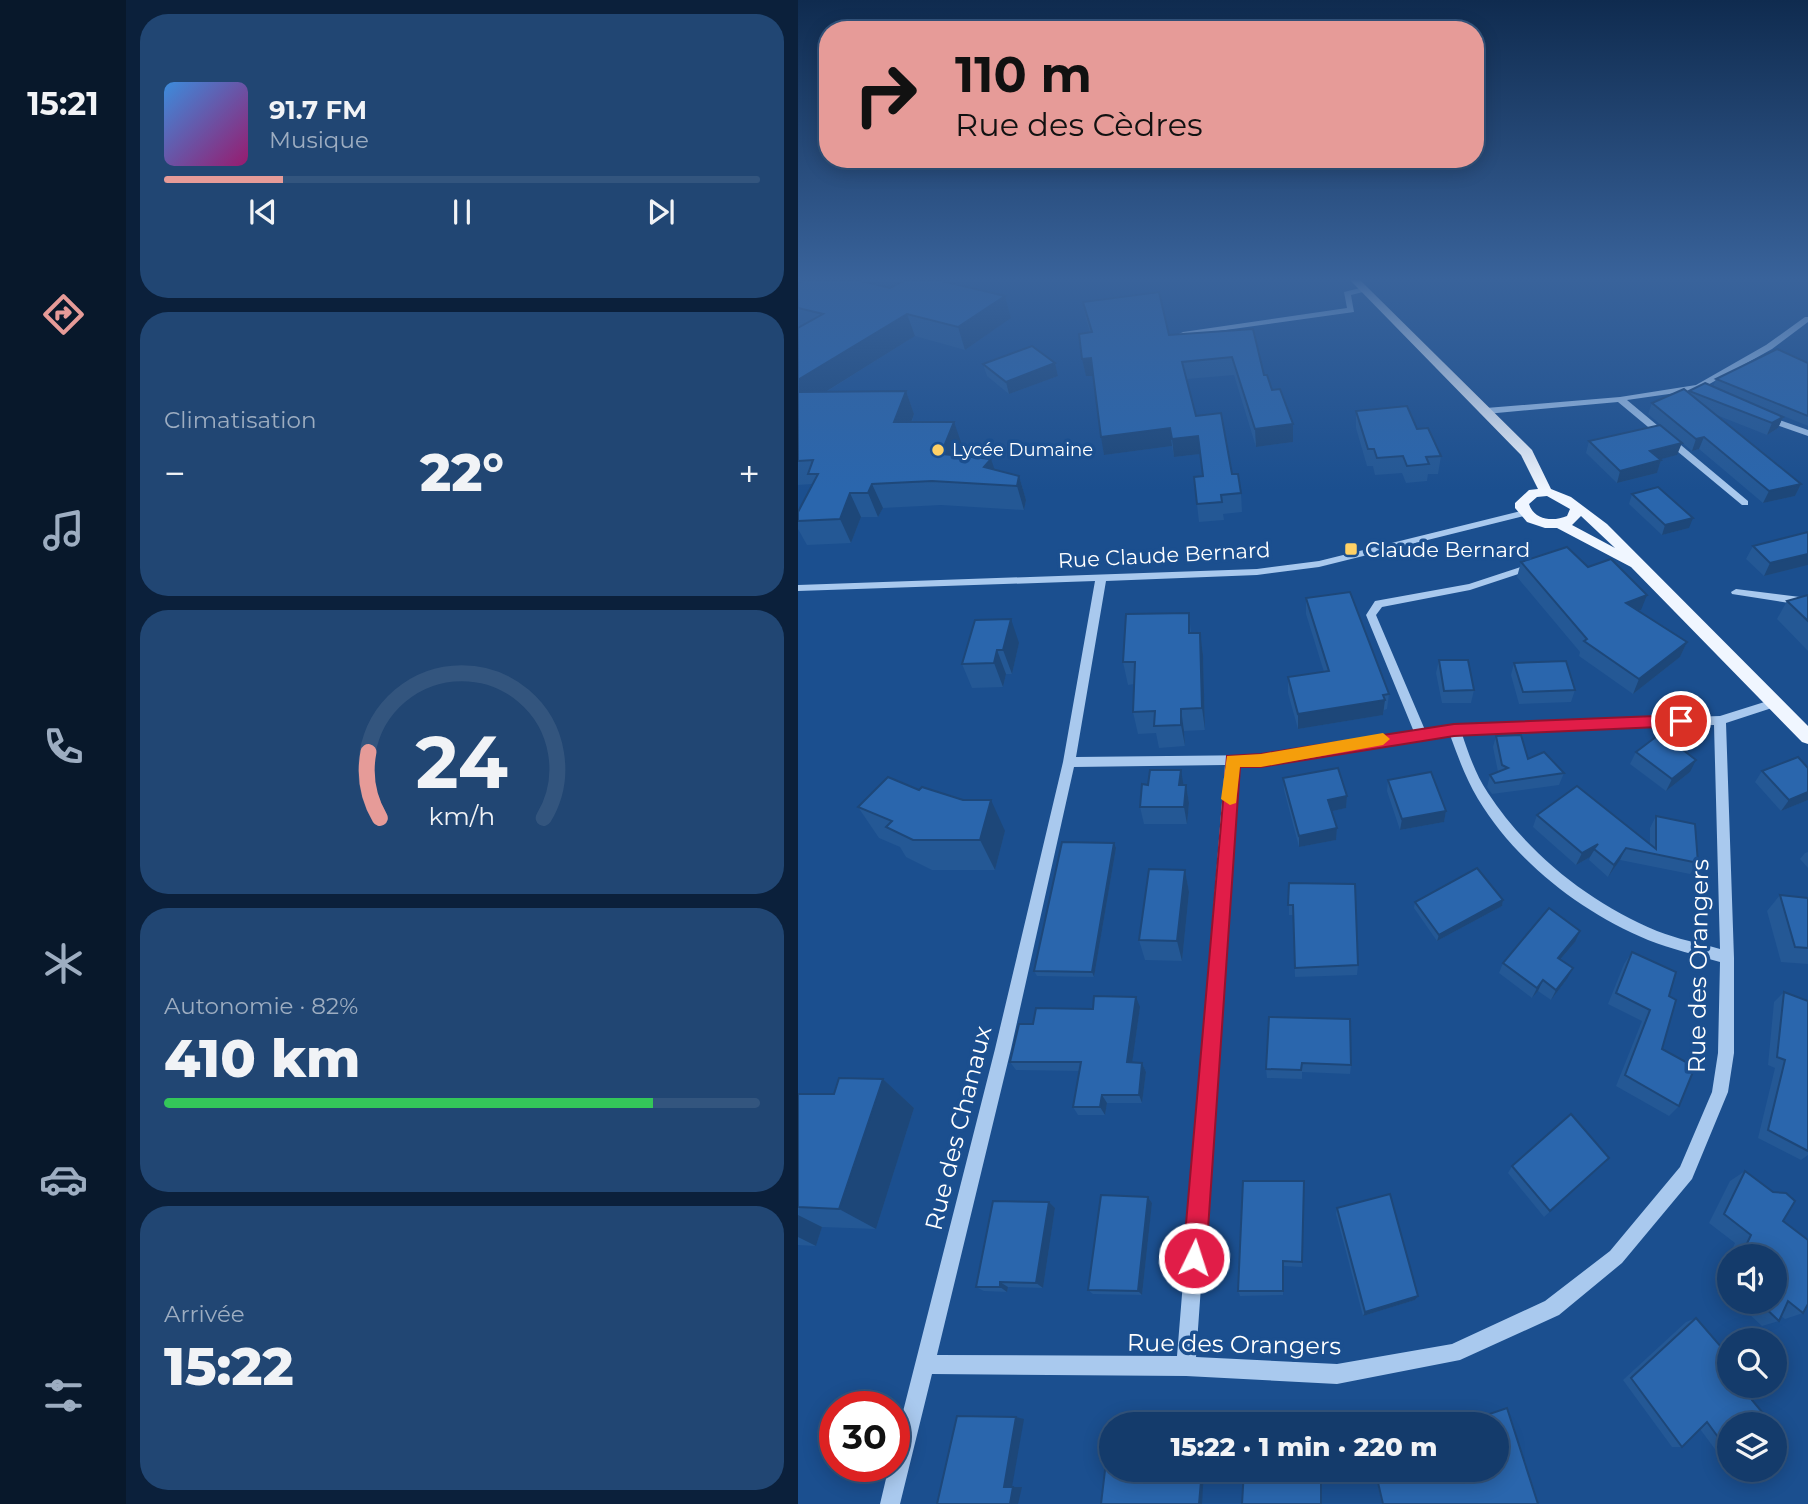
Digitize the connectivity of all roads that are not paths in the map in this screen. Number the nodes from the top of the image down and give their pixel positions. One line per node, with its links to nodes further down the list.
1 (1425, 350): 8 (main road)
2 (1765, 350): 5 (street)
3 (1774, 350): 4 (street)
4 (1779, 352)
5 (1698, 387): 6 (street); 7 (street)
6 (1720, 397)
7 (1620, 399): 8 (street); 12 (street)
8 (1486, 411): 11 (main road)
9 (1754, 413): 10 (street)
10 (1808, 433)
11 (1546, 492): 13 (main road); 14 (main road)
12 (1745, 503)
13 (1577, 509): 15 (main road); 17 (main road)
14 (1525, 513): 15 (main road); 18 (street, Rue Claude Bernard)
15 (1560, 524): 17 (main road)
16 (1543, 563): 25 (street)
17 (1640, 568): 22 (main road)
18 (1101, 577): 19 (street, Rue Claude Bernard); 28 (street, Rue des Chanaux)
19 (798, 588)
20 (1736, 593): 21 (street)
21 (1808, 602)
22 (1774, 703): 23 (street); 26 (main road)
23 (1720, 720): 24 (street); 29 (street, Rue des Orangers)
24 (1454, 730): 25 (street); 29 (street)
25 (1421, 734): 27 (street)
26 (1808, 737)
27 (1232, 761): 28 (street); 31 (street)
28 (1069, 762): 30 (street, Rue des Chanaux)
29 (1727, 958): 31 (street, Rue des Orangers)
30 (925, 1364): 31 (street, Rue des Orangers); 32 (street, Rue des Chanaux)
31 (1186, 1366)
32 (890, 1504)

